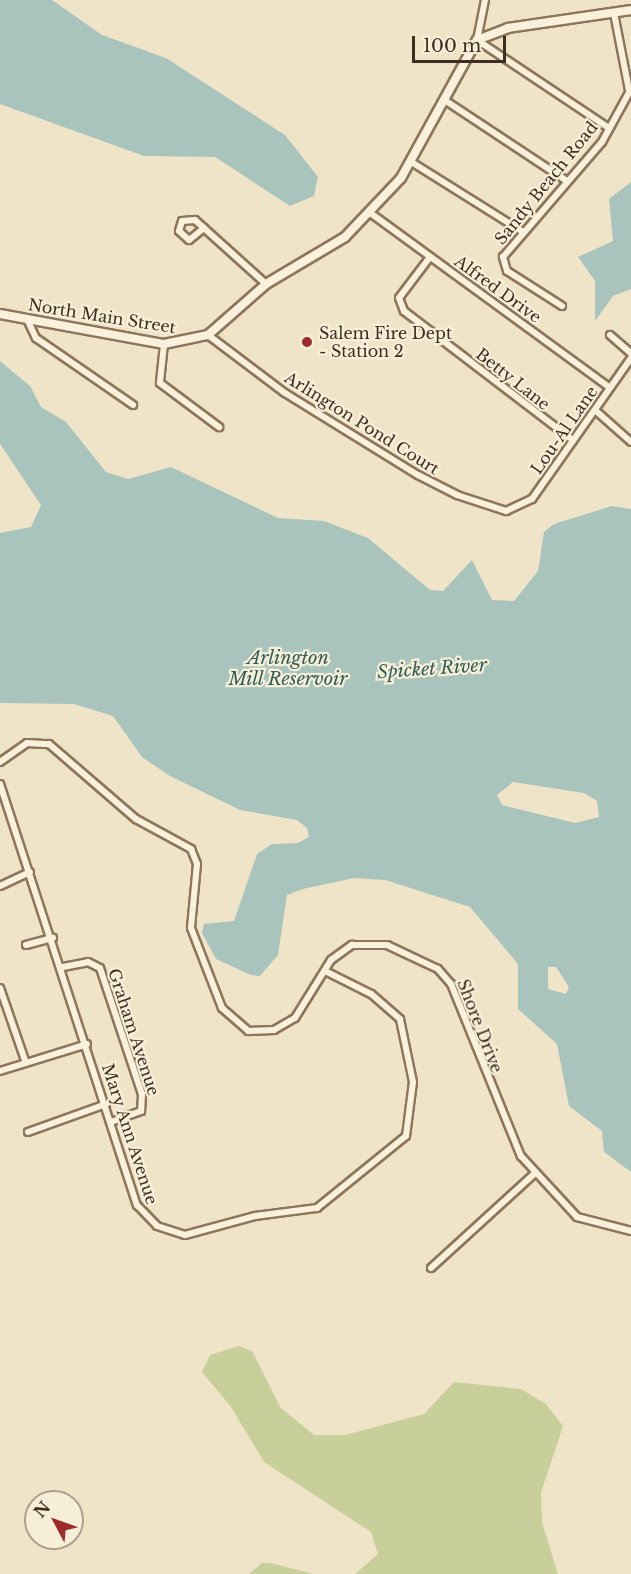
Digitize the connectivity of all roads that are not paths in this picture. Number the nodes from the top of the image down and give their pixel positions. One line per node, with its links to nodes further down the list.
1 (485, 0): 4 (street)
2 (631, 10): 3 (street)
3 (614, 13): 4 (street); 5 (street)
4 (477, 40): 6 (street, North Main Street); 7 (street)
5 (630, 89): 7 (street, Sandy Beach Road)
6 (446, 101): 8 (street, North Main Street); 9 (street)
7 (609, 128): 9 (street, Sandy Beach Road)
8 (413, 163): 10 (street, North Main Street); 12 (street)
9 (567, 181): 12 (street, Sandy Beach Road)
10 (369, 212): 13 (street, Alfred Drive); 14 (street, North Main Street)
11 (204, 228): 14 (street)
12 (523, 232): 15 (street, Sandy Beach Road)
13 (430, 257): 23 (street, Alfred Drive); 27 (street, Betty Lane)
14 (266, 284): 18 (street, North Main Street)
15 (562, 306)
16 (0, 314): 17 (street, North Main Street)
17 (27, 319): 20 (street, North Main Street); 24 (street)
18 (208, 335): 20 (street, North Main Street); 29 (street, Arlington Pond Court)
19 (610, 335): 21 (street)
20 (164, 344): 26 (street)
21 (631, 353)
22 (631, 358): 23 (street, Lou-Al Lane)
23 (610, 388): 25 (street, Lou-Al Lane)
24 (133, 405)
25 (595, 410): 27 (street, Lou-Al Lane); 28 (street)
26 (219, 427)
27 (573, 440): 29 (street, Lou-Al Lane)
28 (631, 442)
29 (514, 511)
30 (0, 762): 37 (street, Shore Drive)
31 (0, 784): 32 (street, Mary Ann Avenue)
32 (30, 872): 33 (street); 34 (street, Mary Ann Avenue)
33 (0, 886)
34 (53, 938): 35 (street); 36 (street, Mary Ann Avenue)
35 (26, 945)
36 (63, 967): 39 (street, Mary Ann Avenue); 43 (street, Graham Avenue)
37 (325, 971): 43 (street, Mary Ann Avenue); 45 (street, Shore Drive)
38 (0, 988): 40 (street)
39 (87, 1044): 40 (street); 42 (street, Mary Ann Avenue)
40 (26, 1063): 41 (street)
41 (0, 1071)
42 (106, 1104): 43 (street, Mary Ann Avenue); 44 (street)
43 (111, 1122)
44 (28, 1132)
45 (535, 1173): 46 (street, Shore Drive); 47 (street)
46 (631, 1231)
47 (431, 1268)

